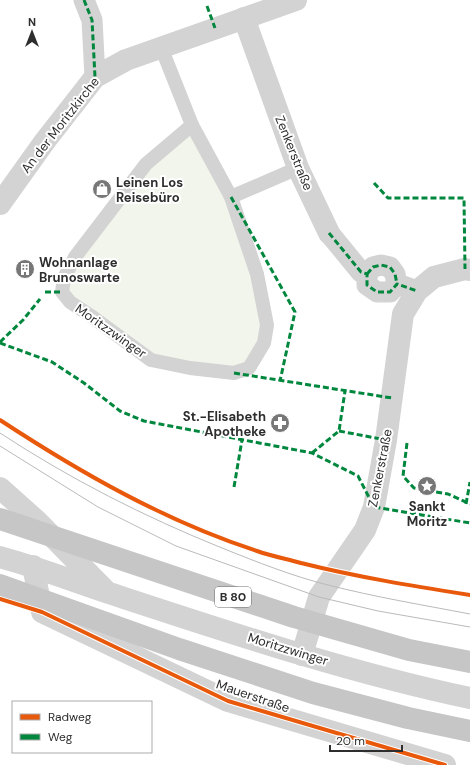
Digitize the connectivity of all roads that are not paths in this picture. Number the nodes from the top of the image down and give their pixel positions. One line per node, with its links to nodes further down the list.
1 (84, 0): 3 (street)
2 (296, 0): 4 (street, An der Moritzkirche)
3 (92, 10): 6 (street)
4 (244, 18): 5 (street, An der Moritzkirche); 8 (street, Zenkerstraße)
5 (161, 46): 6 (street, An der Moritzkirche); 7 (lane)
6 (94, 77): 10 (street, An der Moritzkirche)
7 (192, 125): 9 (lane); 9 (lane, Moritzzwinger)
8 (298, 168): 9 (lane); 11 (street, Zenkerstraße)
9 (231, 197)
10 (0, 204)
11 (329, 233): 13 (street, Zenkerstraße)
12 (470, 270): 13 (street)
13 (417, 291): 20 (street, Zenkerstraße)
14 (0, 488): 19 (street, Moritzzwinger)
15 (0, 519): 21 (main road, B 80)
16 (0, 557): 17 (street, Moritzzwinger)
17 (33, 566): 19 (street, Moritzzwinger); 24 (street, Mauerstraße)
18 (0, 585): 23 (main road)
19 (107, 592): 20 (street, Moritzzwinger)
20 (302, 655): 22 (street, Moritzzwinger)
21 (470, 662)
22 (470, 698)
23 (470, 731)
24 (445, 765)

